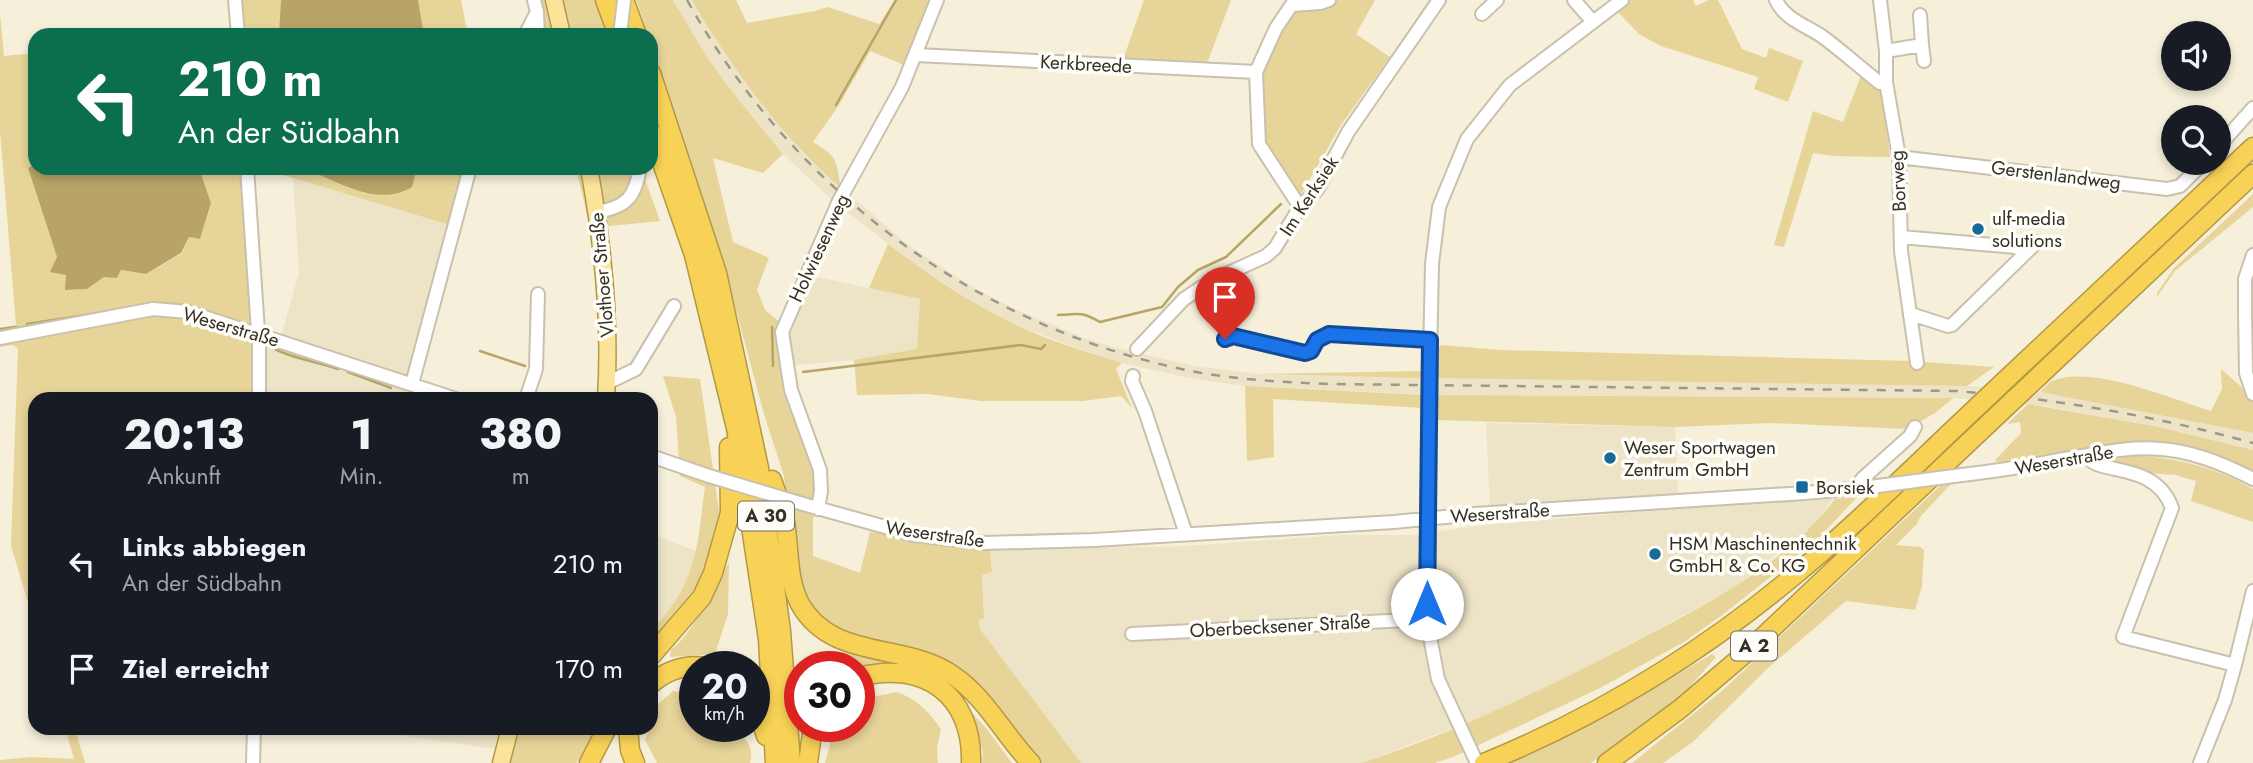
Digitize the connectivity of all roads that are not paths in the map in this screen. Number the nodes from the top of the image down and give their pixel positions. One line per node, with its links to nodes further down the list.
1 (235, 0): 18 (street)
2 (554, 0): 21 (main road)
3 (605, 0): 22 (highway)
4 (624, 0): 23 (street, bridge); 24 (highway)
5 (937, 0): 27 (street, Holwiesenweg)
6 (1329, 0): 13 (street)
7 (1439, 0): 43 (street, Im Kerksiek)
8 (1497, 0): 15 (street)
9 (1574, 0): 17 (street)
10 (1622, 0): 17 (street)
11 (1776, 0): 30 (street)
12 (1880, 0): 26 (street, Borweg)
13 (1293, 3): 29 (street)
14 (535, 6): 19 (street); 20 (street)
15 (1482, 14)
16 (1920, 15): 25 (street)
17 (1593, 22): 57 (street)
18 (237, 28)
19 (527, 28)
20 (537, 28)
21 (560, 28)
22 (616, 28)
23 (620, 28)
24 (634, 28)
25 (1922, 44): 26 (street); 28 (street)
26 (1886, 51): 30 (street, Borweg)
27 (916, 55): 29 (street, Kerkbreede); 74 (street, Holwiesenweg)
28 (1924, 61)
29 (1256, 72): 43 (street)
30 (1886, 82): 36 (street, Borweg)
31 (658, 96): 50 (highway)
32 (2253, 108): 33 (street)
33 (2231, 133)
34 (2253, 148): 105 (highway, A 2, bridge)
35 (658, 151): 48 (highway)
36 (1899, 157): 42 (street, Gerstenlandweg); 45 (street, Borweg)
37 (2253, 174): 106 (highway, A 2, bridge)
38 (247, 175): 54 (street)
39 (468, 175): 61 (street)
40 (590, 175): 44 (main road, Vlothoer Straße)
41 (639, 175): 44 (street)
42 (2191, 175)
43 (1300, 206): 58 (street, Im Kerksiek)
44 (597, 212): 62 (main road, Vlothoer Straße)
45 (1901, 237): 47 (street); 53 (street, Borweg)
46 (2037, 242): 47 (street)
47 (2026, 253): 53 (street)
48 (694, 255): 68 (highway); 99 (highway, A 30)
49 (2253, 255): 66 (street)
50 (717, 273): 71 (highway); 100 (highway, A 30)
51 (538, 294): 65 (street)
52 (674, 306): 62 (street, Vlothoer Straße)
53 (1910, 316): 59 (street, Borweg)
54 (258, 333): 55 (street, Weserstraße); 61 (street, Weserstraße); 63 (street)
55 (0, 338)
56 (1225, 339): 57 (street)
57 (1430, 340): 75 (street, bridge)
58 (1137, 349)
59 (1917, 363)
60 (1133, 376): 76 (street)
61 (412, 384): 64 (street, Weserstraße)
62 (607, 391)
63 (259, 392)
64 (435, 392)
65 (528, 392)
66 (2253, 394)
67 (1915, 427): 73 (street)
68 (729, 447): 80 (highway); 81 (highway)
69 (2087, 456): 72 (street, Weserstraße); 73 (street, Weserstraße, bridge); 83 (street)
70 (658, 460): 74 (street, Weserstraße, bridge)
71 (769, 474): 82 (highway); 103 (highway)
72 (2253, 479)
73 (1864, 487): 75 (street, Weserstraße)
74 (818, 509): 76 (street, Weserstraße)
75 (1428, 520): 76 (street, Weserstraße); 78 (street)
76 (1186, 534)
77 (2253, 591): 83 (street)
78 (1428, 619): 79 (street, Oberbecksener Straße); 104 (street)
79 (1132, 634)
80 (658, 648)
81 (759, 651)
82 (793, 651)
83 (2235, 665): 107 (street)
84 (679, 668): 86 (highway)
85 (875, 673): 102 (highway)
86 (658, 678)
87 (254, 735): 94 (street)
88 (508, 735): 95 (main road)
89 (603, 735): 96 (highway)
90 (629, 735): 97 (highway)
91 (766, 742): 98 (highway)
92 (803, 742): 101 (highway)
93 (810, 742): 101 (highway)
94 (253, 763)
95 (501, 763)
96 (589, 763)
97 (635, 763)
98 (767, 763)
99 (775, 763)
100 (791, 763)
101 (806, 763)
102 (971, 763)
103 (1031, 763)
104 (1478, 763)
105 (1484, 763)
106 (1607, 763)
107 (2200, 763)

